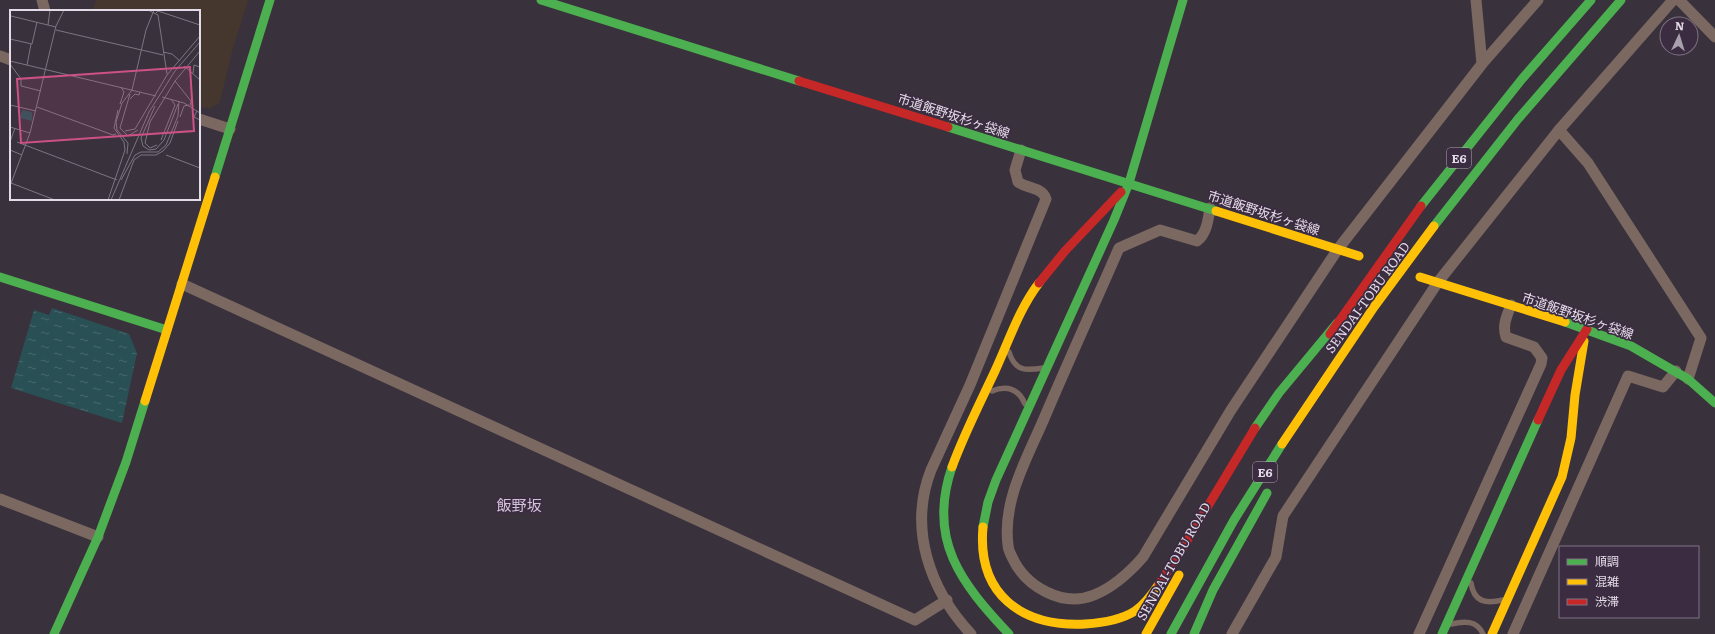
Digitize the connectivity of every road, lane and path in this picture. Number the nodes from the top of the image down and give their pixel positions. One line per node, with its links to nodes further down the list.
1 (42, 0): 11 (street)
2 (270, 0): 17 (main road)
3 (542, 0): 19 (main road, 市道飯野坂杉ヶ袋線)
4 (1183, 0): 20 (main road)
5 (1476, 0): 15 (street)
6 (1538, 0): 15 (street)
7 (1591, 0): 30 (main road, SENDAI-TOBU ROAD / E6)
8 (1621, 0): 29 (main road, SENDAI-TOBU ROAD / E6)
9 (1672, 0): 18 (street)
10 (1680, 0): 12 (street)
11 (46, 10)
12 (1715, 37)
13 (0, 56): 14 (street)
14 (10, 60)
15 (1482, 64): 22 (street)
16 (200, 119): 17 (street)
17 (230, 129): 27 (main road)
18 (1559, 130): 26 (street); 36 (street)
19 (1021, 150): 20 (main road, 市道飯野坂杉ヶ袋線); 48 (street)
20 (1130, 183): 21 (main road, 市道飯野坂杉ヶ袋線); 33 (main road); 34 (main road)
21 (1210, 208): 22 (main road, 市道飯野坂杉ヶ袋線); 22 (street)
22 (1338, 249): 23 (main road, 市道飯野坂杉ヶ袋線)
23 (1359, 256)
24 (0, 277): 32 (main road)
25 (1420, 277): 26 (main road, 市道飯野坂杉ヶ袋線)
26 (1438, 282): 28 (main road, 市道飯野坂杉ヶ袋線); 56 (street)
27 (182, 284): 32 (main road); 48 (street)
28 (1511, 305): 31 (main road, 市道飯野坂杉ヶ袋線); 57 (street)
29 (1367, 316): 41 (main road); 54 (main road, SENDAI-TOBU ROAD / E6)
30 (1337, 323): 39 (main road, SENDAI-TOBU ROAD / E6); 40 (main road)
31 (1587, 329): 35 (main road, 市道飯野坂杉ヶ袋線); 46 (main road); 47 (main road)
32 (167, 330): 44 (main road)
33 (1008, 344): 34 (lane); 37 (main road)
34 (1047, 368): 40 (main road)
35 (1676, 371): 36 (main road, 市道飯野坂杉ヶ袋線); 60 (street)
36 (1688, 379): 38 (main road, 市道飯野坂杉ヶ袋線)
37 (985, 395): 40 (lane); 52 (main road)
38 (1715, 403)
39 (1280, 408)
40 (1026, 414)
41 (1307, 423)
42 (1272, 483): 55 (main road)
43 (0, 499): 44 (street)
44 (98, 536): 50 (main road)
45 (1184, 566): 53 (main road, SENDAI-TOBU ROAD)
46 (1471, 571): 47 (lane); 49 (main road)
47 (1508, 597): 59 (main road)
48 (947, 600): 51 (street)
49 (1443, 631): 58 (lane)
50 (54, 634)
51 (971, 634)
52 (1008, 634)
53 (1146, 634)
54 (1171, 634)
55 (1194, 634)
56 (1232, 634)
57 (1419, 634)
58 (1483, 634)
59 (1492, 634)
60 (1513, 634)

